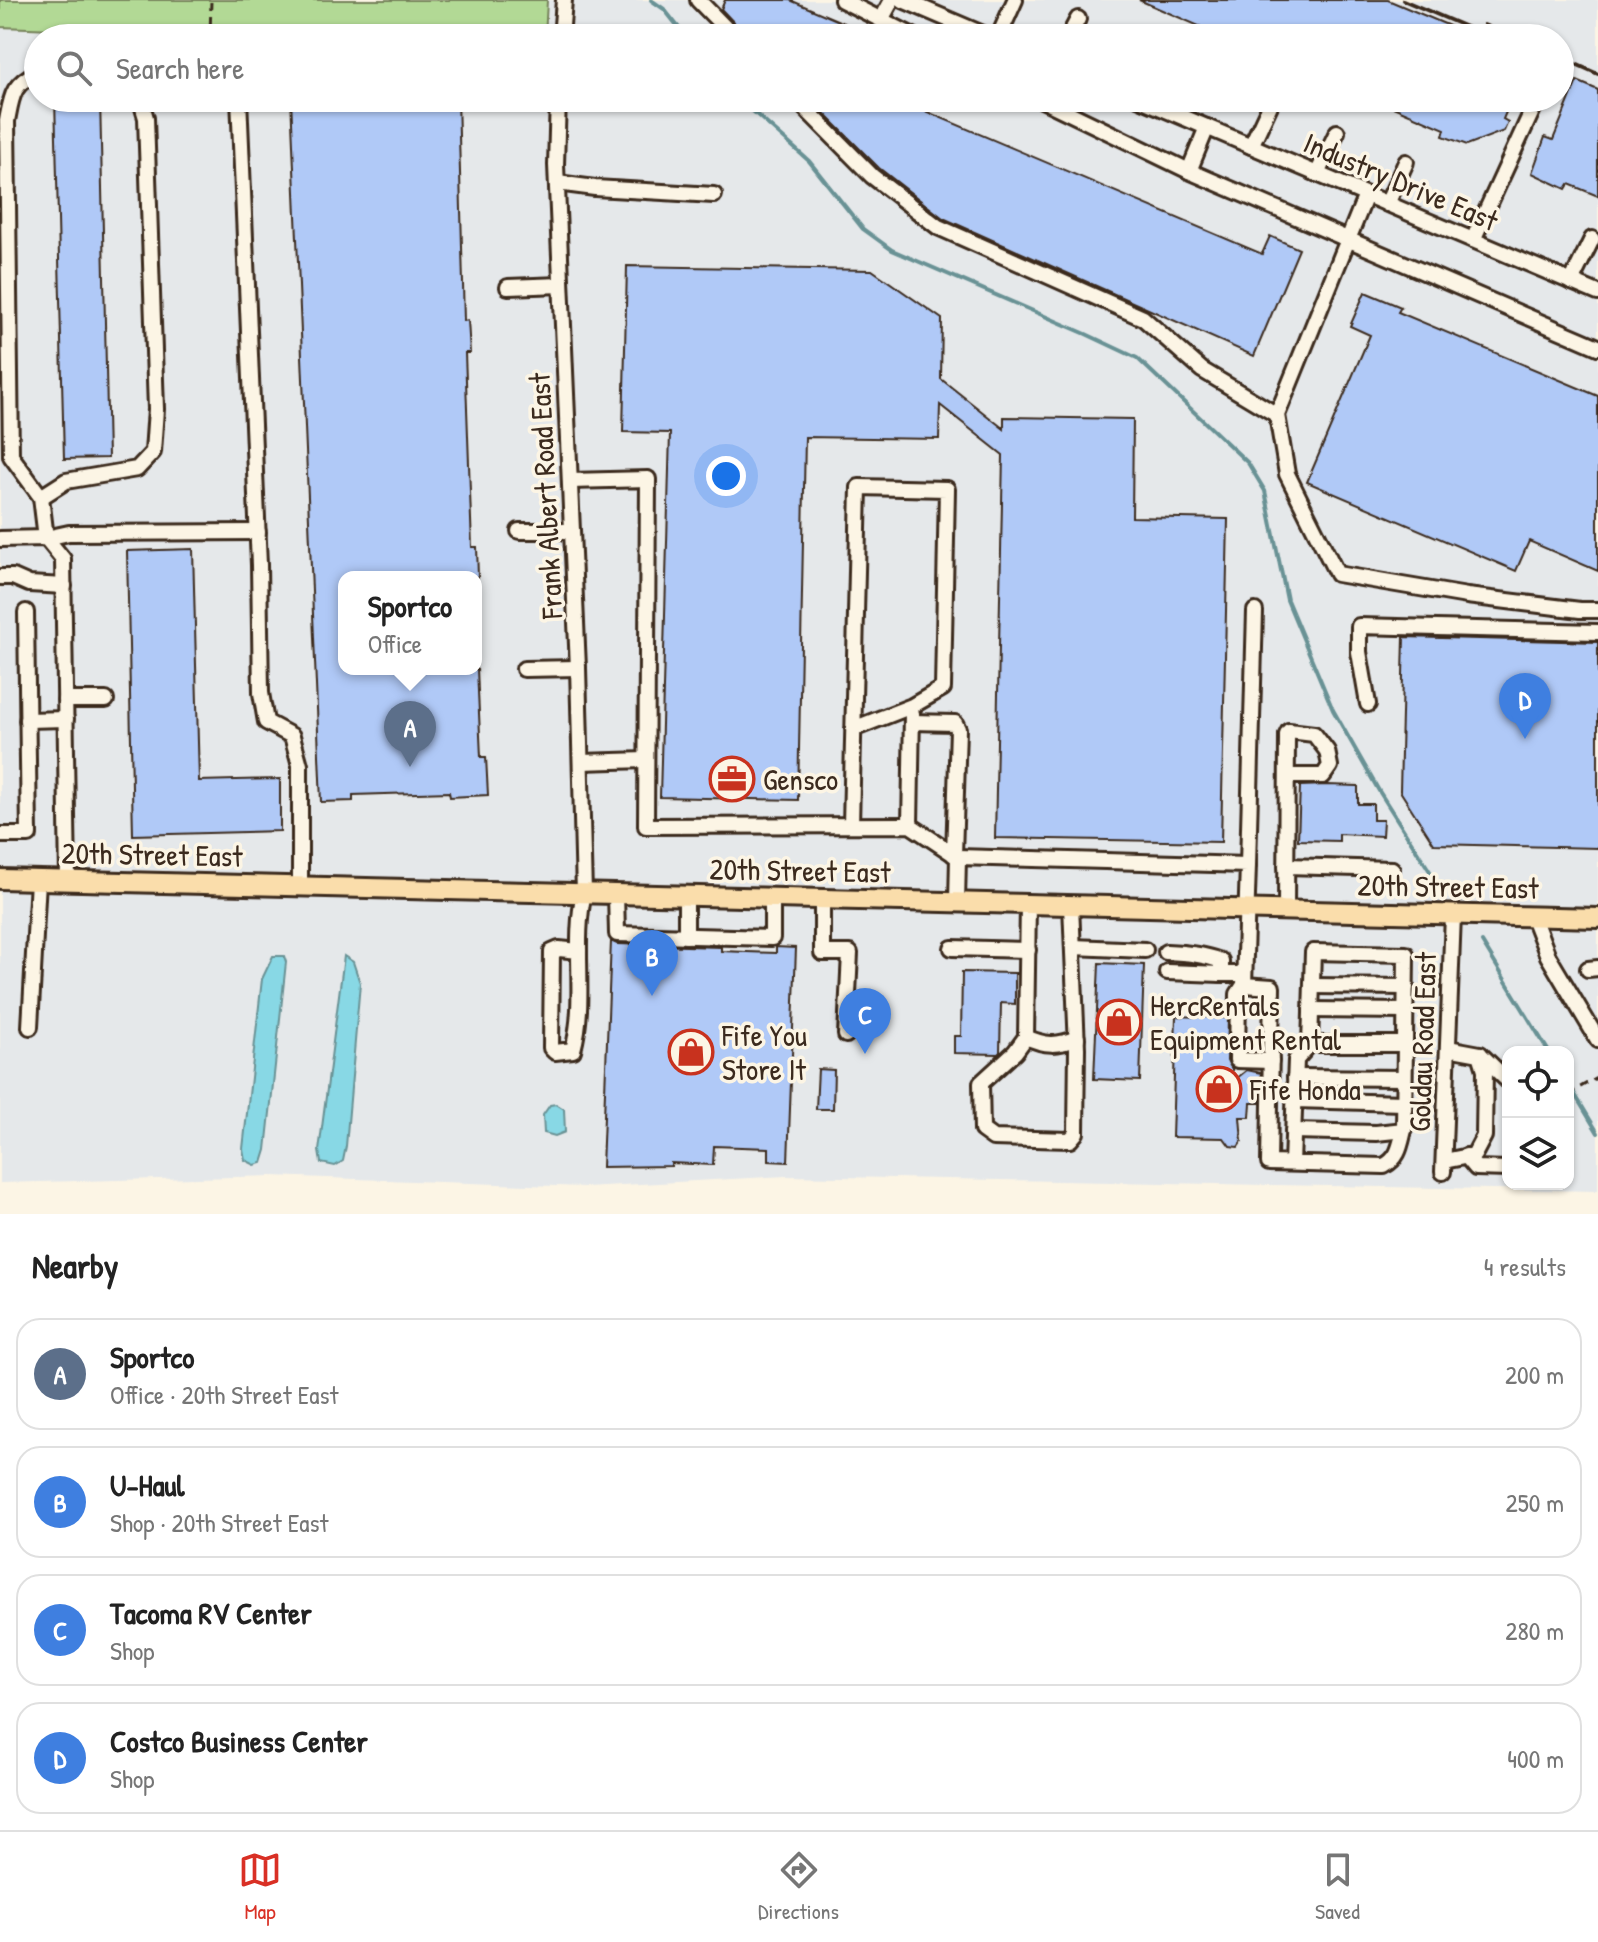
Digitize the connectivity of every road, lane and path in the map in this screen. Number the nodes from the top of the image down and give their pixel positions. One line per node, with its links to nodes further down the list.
1 (211, 0): 10 (path)
2 (564, 0): 11 (street)
3 (698, 0): 12 (street)
4 (842, 0): 9 (street)
5 (892, 0): 9 (street)
6 (903, 0): 14 (street)
7 (1015, 0): 15 (street)
8 (1078, 19): 16 (street)
9 (881, 20): 13 (street)
10 (210, 24)
11 (562, 24)
12 (721, 24)
13 (889, 24)
14 (961, 24)
15 (1002, 24)
16 (1075, 24)
17 (24, 79): 46 (street)
18 (144, 112): 46 (street)
19 (240, 112): 49 (street)
20 (558, 112): 32 (street, Frank Albert Road East)
21 (809, 112): 44 (street)
22 (1067, 112): 30 (street)
23 (1171, 112): 26 (street, Industry Drive East)
24 (1267, 112): 28 (street)
25 (1532, 112): 38 (street)
26 (1207, 127): 28 (street, Industry Drive East); 30 (street)
27 (1337, 132): 31 (street)
28 (1251, 146): 31 (street, Industry Drive East)
29 (1406, 162): 35 (street)
30 (1189, 171): 36 (street)
31 (1317, 174): 34 (street, Industry Drive East)
32 (557, 183): 33 (street); 40 (street, Frank Albert Road East)
33 (714, 195)
34 (1366, 195): 35 (street, Industry Drive East); 36 (street)
35 (1387, 204): 38 (street, Industry Drive East)
36 (1347, 239): 43 (street); 44 (street)
37 (1592, 239): 39 (street)
38 (1473, 240): 39 (street, Industry Drive East)
39 (1571, 282): 42 (street, Industry Drive East)
40 (561, 285): 41 (street); 45 (street, Frank Albert Road East)
41 (508, 287)
42 (1598, 293)
43 (1598, 347)
44 (1277, 415): 54 (street)
45 (570, 481): 48 (street, Frank Albert Road East); 68 (street)
46 (41, 497): 50 (street)
47 (519, 531): 48 (street)
48 (572, 531): 58 (street, Frank Albert Road East)
49 (258, 532): 50 (street); 81 (street)
50 (46, 538): 51 (street); 53 (street)
51 (0, 539)
52 (0, 577): 53 (street)
53 (64, 586): 60 (street)
54 (1598, 610)
55 (1255, 611): 75 (street)
56 (26, 612): 65 (street)
57 (1598, 632): 62 (street)
58 (578, 668): 59 (street); 69 (street, Frank Albert Road East)
59 (524, 669)
60 (65, 700): 61 (street); 64 (street)
61 (106, 700)
62 (1368, 704)
63 (912, 706): 66 (street); 67 (street); 67 (street)
64 (66, 719): 65 (street); 80 (street)
65 (27, 720): 73 (street)
66 (912, 722): 72 (street); 74 (street)
67 (853, 729): 71 (street)
68 (646, 760): 69 (street); 71 (street)
69 (581, 762): 82 (street, Frank Albert Road East)
70 (1287, 776): 76 (street)
71 (851, 825): 72 (street)
72 (910, 825): 74 (street)
73 (0, 835)
74 (956, 856): 75 (street); 87 (street)
75 (1248, 865): 90 (street)
76 (1286, 866): 77 (street); 91 (street)
77 (1392, 869)
78 (0, 879): 79 (main road, 20th Street East)
79 (38, 880): 80 (main road, 20th Street East); 110 (street)
80 (68, 880): 81 (main road, 20th Street East)
81 (300, 886): 82 (main road, 20th Street East)
82 (584, 893): 83 (main road, 20th Street East); 100 (street, Frank Albert Road East)
83 (616, 893): 84 (main road, 20th Street East); 95 (street)
84 (686, 895): 85 (main road, 20th Street East); 95 (street)
85 (772, 897): 86 (main road, 20th Street East); 95 (street)
86 (822, 898): 87 (main road, 20th Street East); 111 (street)
87 (957, 902): 88 (main road, 20th Street East)
88 (1028, 904): 89 (main road, 20th Street East); 98 (street)
89 (1071, 905): 90 (main road, 20th Street East); 96 (street)
90 (1247, 909): 91 (main road, 20th Street East); 104 (street)
91 (1286, 910): 92 (main road, 20th Street East)
92 (1453, 915): 93 (main road, 20th Street East); 117 (street, Goldau Road East)
93 (1533, 917): 94 (main road, 20th Street East); 109 (street)
94 (1598, 918)
95 (686, 936)
96 (1073, 947): 99 (street); 113 (street)
97 (952, 948): 98 (street)
98 (1028, 950): 112 (street)
99 (1145, 950)
100 (579, 951): 100 (street, Frank Albert Road East)
101 (1166, 952): 103 (street)
102 (1167, 972): 103 (street)
103 (1221, 974): 104 (street)
104 (1244, 980): 119 (street); 119 (street)
105 (1312, 986): 106 (street); 106 (street); 107 (street)
106 (1406, 987): 108 (street)
107 (1311, 1010): 108 (street); 115 (street)
108 (1405, 1011): 116 (street)
109 (1590, 1015): 114 (street)
110 (30, 1027)
111 (846, 1035)
112 (1026, 1037): 113 (street); 113 (street)
113 (1077, 1038)
114 (1598, 1040)
115 (1310, 1044): 116 (street); 121 (street)
116 (1405, 1044): 123 (street)
117 (1448, 1048): 118 (street); 129 (street, Goldau Road East)
118 (1480, 1054): 120 (street); 129 (street)
119 (1271, 1061): 130 (street)
120 (1502, 1075)
121 (1295, 1077): 123 (street); 125 (street)
122 (1598, 1077): 124 (path)
123 (1404, 1078): 126 (street)
124 (1574, 1091)
125 (1294, 1100): 126 (street); 128 (street)
126 (1404, 1103): 127 (street)
127 (1404, 1130): 128 (street); 130 (street)
128 (1293, 1131): 130 (street)
129 (1466, 1156): 131 (street)
130 (1292, 1163)
131 (1502, 1169)

